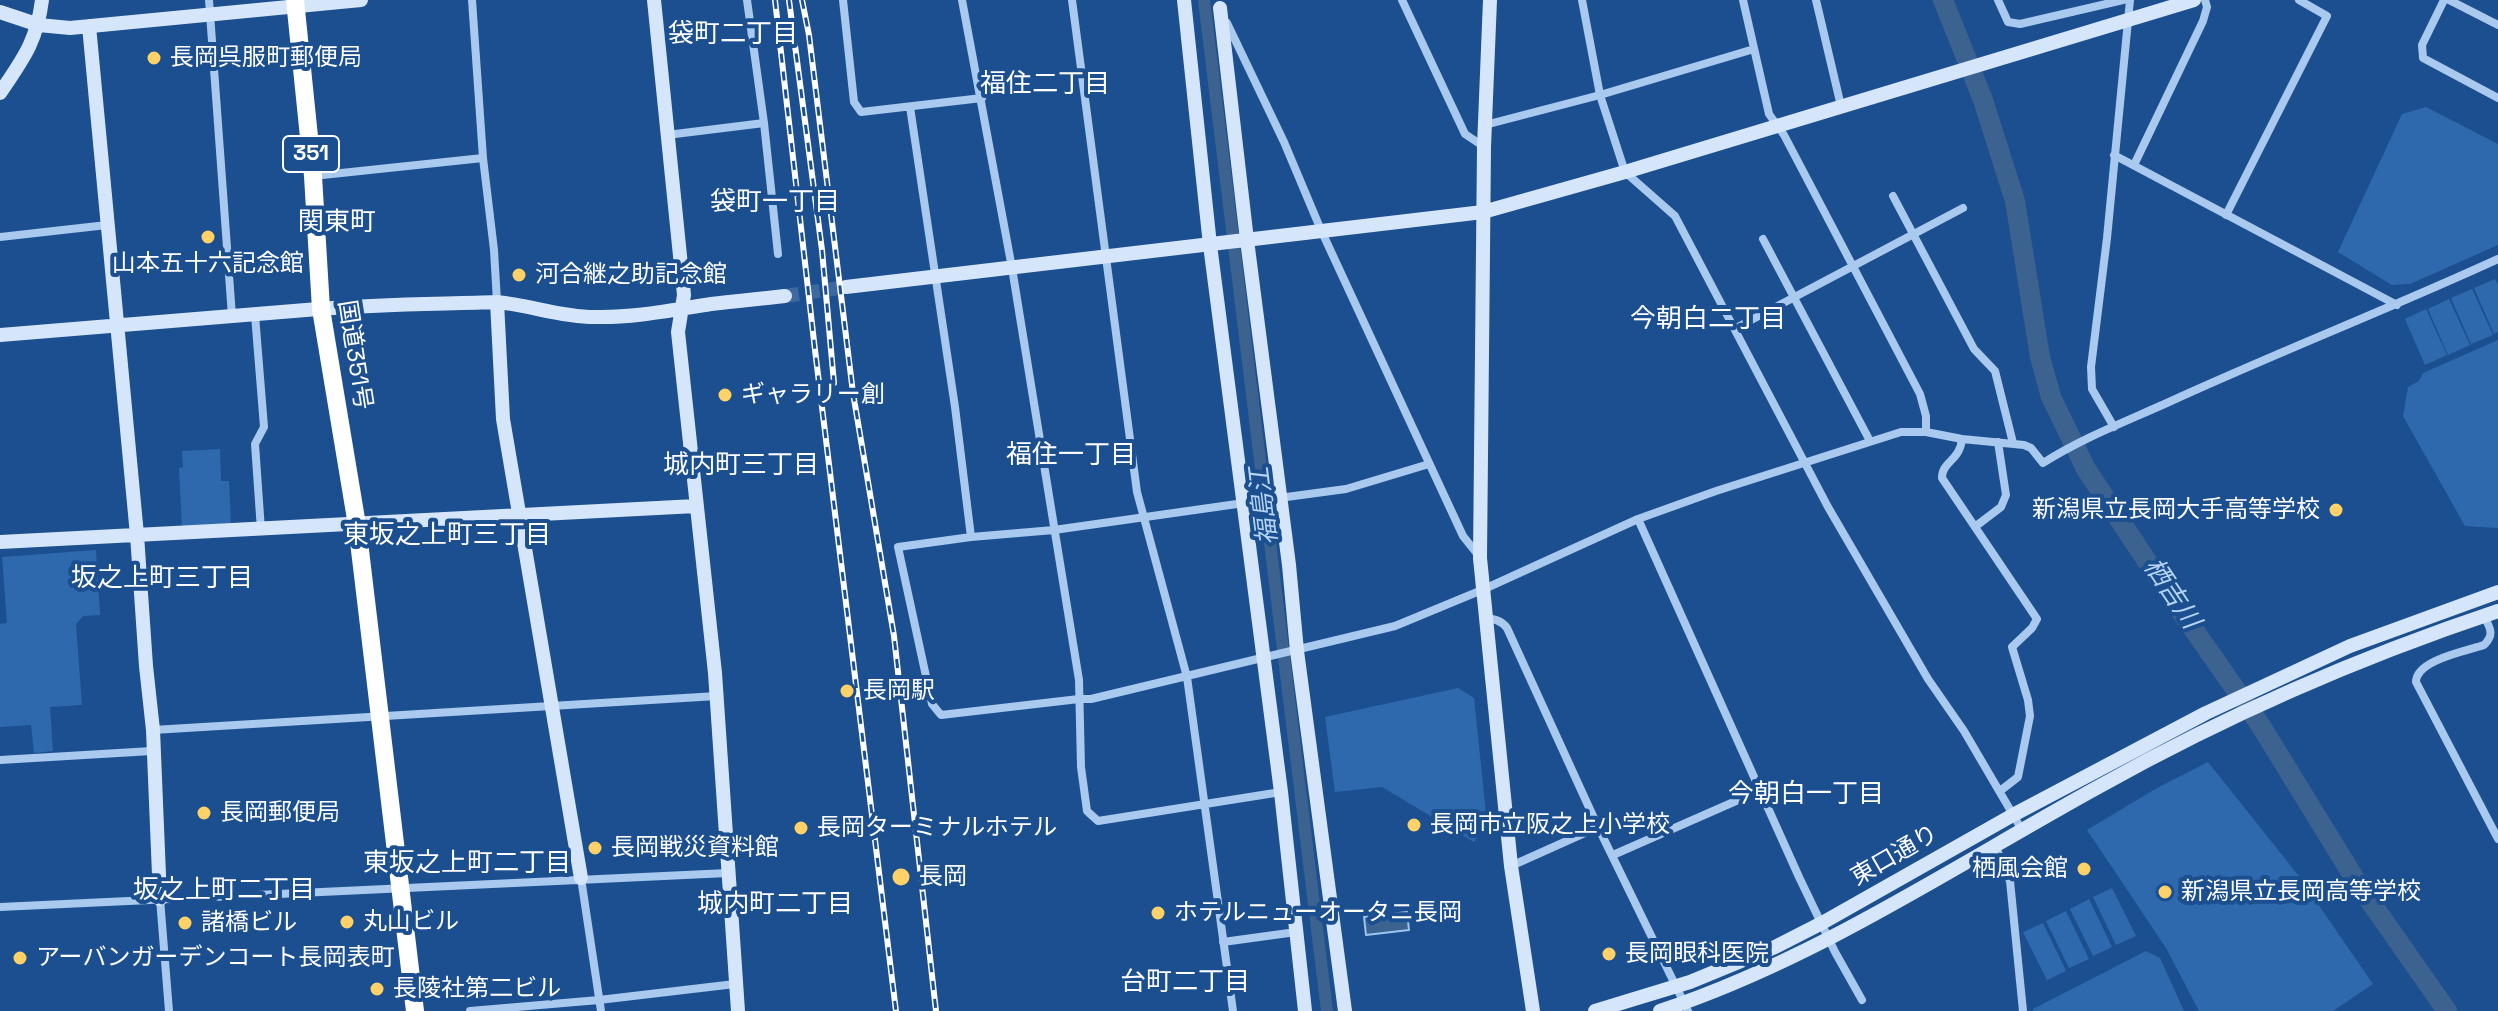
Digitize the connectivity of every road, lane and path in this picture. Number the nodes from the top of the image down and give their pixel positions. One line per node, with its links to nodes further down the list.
1 (42, 0): 27 (street)
2 (361, 0): 22 (street)
3 (472, 0): 43 (street)
4 (654, 0): 40 (street)
5 (747, 0): 37 (street)
6 (843, 0): 36 (street)
7 (962, 0): 34 (street)
8 (1072, 0): 59 (street)
9 (1184, 0): 57 (street)
10 (1402, 0): 41 (street)
11 (1490, 0): 38 (street)
12 (1582, 0): 32 (street)
13 (1743, 0): 30 (street)
14 (1816, 0): 35 (street)
15 (1998, 0): 16 (street)
16 (2123, 0)
17 (2130, 0): 26 (street)
18 (2194, 0): 26 (street)
19 (2205, 0): 44 (street)
20 (2299, 0): 50 (street)
21 (2446, 0): 28 (street); 33 (street)
22 (296, 3): 24 (street); 46 (highway, 国道351号 / 351)
23 (1219, 4): 52 (street); 56 (street)
24 (209, 7): 29 (street); 72 (street)
25 (6, 14): 27 (street)
26 (2128, 20): 35 (street); 42 (street)
27 (39, 25): 29 (street); 31 (street)
28 (2498, 25)
29 (89, 26): 51 (street)
30 (1754, 49): 32 (street); 39 (street)
31 (0, 93)
32 (1600, 95): 38 (street); 45 (street)
33 (2497, 96)
34 (982, 98): 36 (street); 62 (street)
35 (1841, 106): 39 (street)
36 (910, 107): 63 (street)
37 (764, 123): 40 (street); 58 (street)
38 (1485, 125): 41 (street)
39 (1778, 126): 45 (street); 61 (street)
40 (667, 135): 70 (street)
41 (1484, 147): 49 (street)
42 (2114, 155): 44 (street); 76 (street)
43 (483, 158): 46 (street); 67 (street)
44 (2134, 165): 50 (street)
45 (1625, 172): 49 (street); 74 (street)
46 (313, 176): 69 (highway, 国道351号 / 351)
47 (1893, 196): 53 (street)
48 (1963, 208): 53 (street)
49 (1483, 212): 52 (street); 97 (street)
50 (2226, 215): 68 (street)
51 (107, 225): 54 (street); 73 (street)
52 (1321, 230): 56 (street); 83 (street)
53 (1913, 234): 61 (street); 81 (street)
54 (0, 237)
55 (1763, 239): 66 (street)
56 (1244, 240): 57 (street); 84 (street)
57 (1214, 244): 59 (street); 85 (street)
58 (778, 254)
59 (1106, 257): 62 (street); 88 (street)
60 (2498, 259): 68 (street)
61 (1853, 266): 66 (street); 77 (street)
62 (1012, 268): 63 (street); 93 (street)
63 (936, 277): 64 (street); 95 (street)
64 (846, 287)
65 (785, 296): 70 (street)
66 (1793, 298): 74 (street); 79 (street)
67 (497, 302): 69 (street); 70 (street); 87 (street)
68 (2397, 305): 76 (street)
69 (321, 309): 71 (street); 90 (highway, 国道351号 / 351)
70 (682, 310): 86 (street)
71 (255, 315): 72 (street); 92 (street)
72 (232, 317): 73 (street)
73 (118, 324): 75 (street); 94 (street)
74 (1736, 328): 82 (street)
75 (0, 335)
76 (2110, 428): 81 (street)
77 (1926, 432): 78 (street); 79 (street)
78 (1962, 439): 80 (street); 91 (street)
79 (1870, 441): 82 (street)
80 (1998, 442): 81 (street); 91 (street)
81 (2013, 443)
82 (1804, 462): 89 (street); 113 (street)
83 (1429, 464): 84 (street); 97 (street)
84 (1279, 498): 102 (street)
85 (1244, 503): 88 (street); 103 (street)
86 (696, 506): 87 (street); 105 (street)
87 (520, 516): 90 (street); 107 (street)
88 (1144, 517): 93 (street); 104 (street)
89 (1638, 519): 98 (street); 112 (street)
90 (357, 525): 92 (street); 108 (highway, 国道351号 / 351)
91 (1976, 526): 113 (street)
92 (261, 530): 94 (street)
93 (1054, 530): 95 (street); 106 (street)
94 (137, 535): 96 (street); 109 (street)
95 (971, 537): 106 (street)
96 (0, 542)
97 (1480, 558): 98 (street)
98 (1482, 590): 101 (street); 102 (street)
99 (2498, 592): 116 (street, 東口通り)
100 (2491, 614): 118 (street, 東口通り); 119 (street)
101 (1484, 618): 117 (street); 122 (street)
102 (1294, 651): 103 (street); 144 (street)
103 (1266, 657): 104 (street); 114 (street)
104 (1187, 677): 106 (street); 115 (street)
105 (717, 696): 107 (street); 123 (street)
106 (1079, 699): 115 (street)
107 (552, 707): 108 (street); 124 (street)
108 (379, 716): 109 (street); 125 (highway, 351)
109 (153, 730): 110 (street)
110 (152, 751): 111 (street); 126 (street)
111 (0, 760)
112 (1761, 790): 121 (street); 128 (street)
113 (2000, 791): 116 (street)
114 (1281, 792): 115 (street); 129 (street)
115 (1204, 806): 131 (street)
116 (2013, 815): 118 (street); 128 (street, 東口通り)
117 (1598, 827): 121 (street); 122 (street)
118 (2022, 830): 120 (street, 東口通り)
119 (2498, 839)
120 (1995, 845): 130 (street, 東口通り); 148 (street)
121 (1613, 855): 133 (street)
122 (1511, 866): 145 (street)
123 (728, 873): 124 (street); 132 (street)
124 (581, 878): 125 (street); 134 (street)
125 (400, 887): 126 (street); 138 (highway, 351)
126 (160, 899): 127 (street); 137 (street)
127 (0, 907)
128 (1822, 923): 130 (street); 133 (street, 東口通り)
129 (1296, 932): 131 (street); 143 (street)
130 (1829, 939): 135 (street); 136 (street, 東口通り)
131 (1223, 942): 142 (street)
132 (735, 984): 134 (street); 141 (street)
133 (1675, 987): 136 (street); 146 (street, 東口通り)
134 (599, 1000): 139 (street); 140 (street)
135 (1862, 1000)
136 (1686, 1007): 147 (street, 東口通り)
137 (169, 1011)
138 (415, 1011)
139 (470, 1011)
140 (601, 1011)
141 (738, 1011)
142 (1233, 1011)
143 (1305, 1011)
144 (1345, 1011)
145 (1533, 1011)
146 (1595, 1011)
147 (1660, 1011)
148 (2023, 1011)

